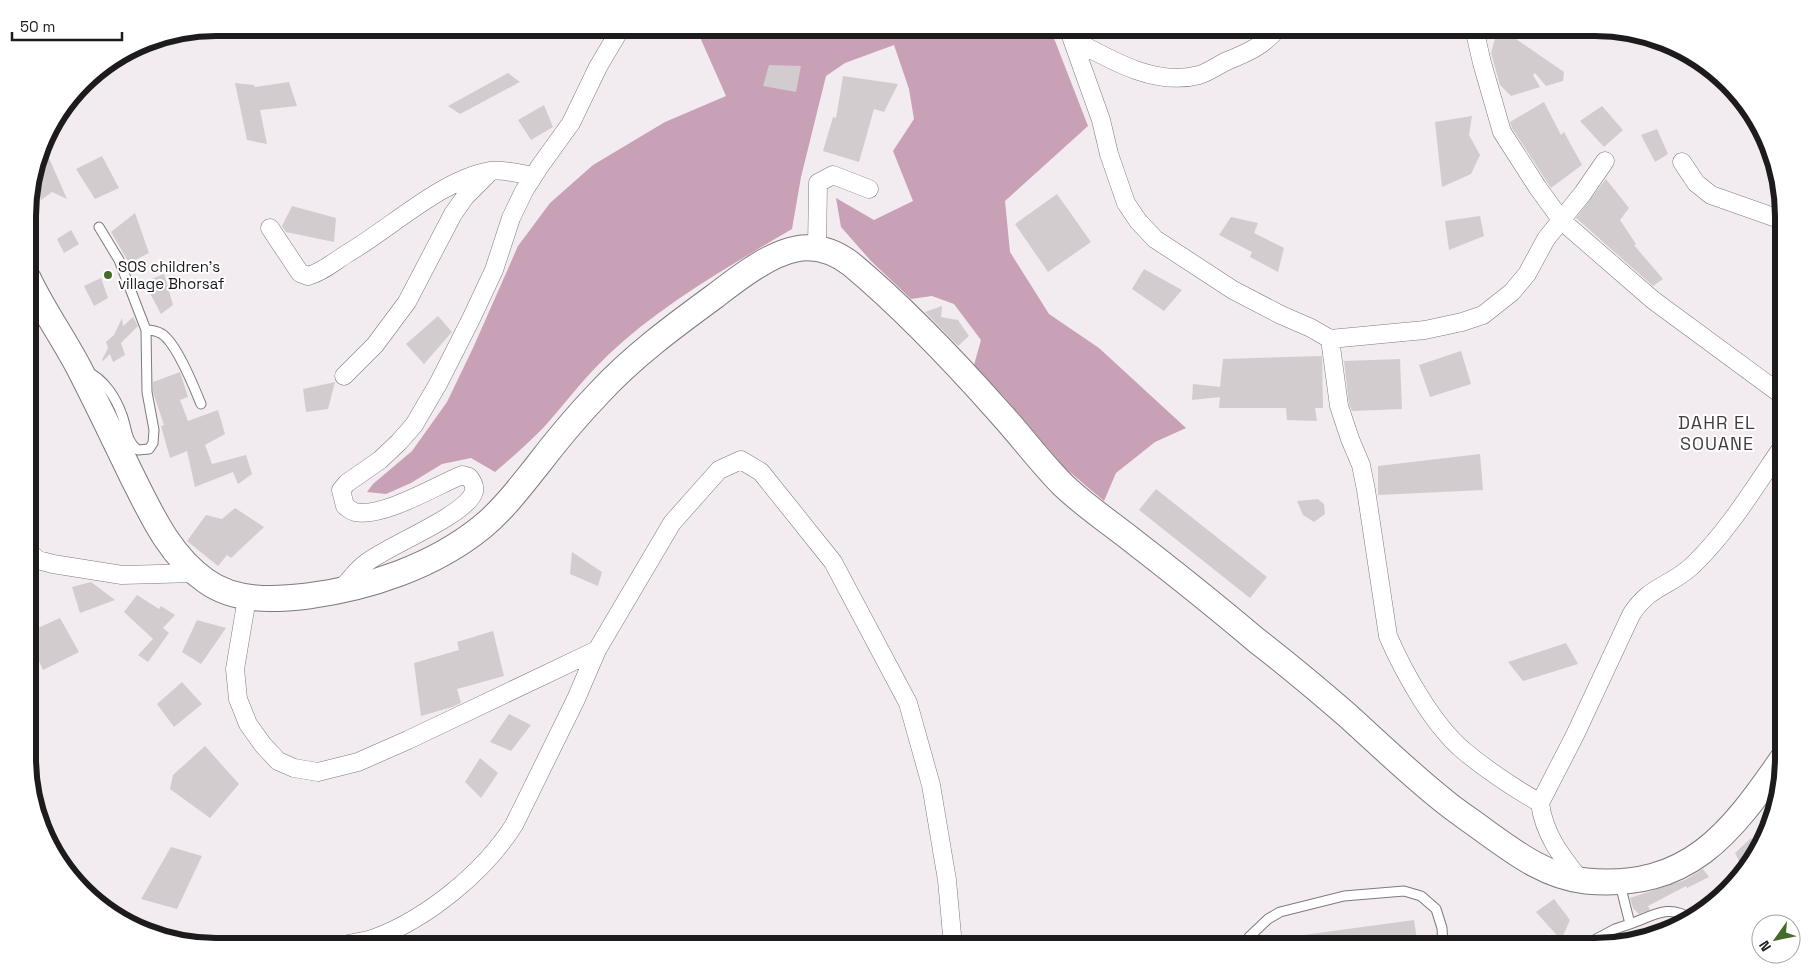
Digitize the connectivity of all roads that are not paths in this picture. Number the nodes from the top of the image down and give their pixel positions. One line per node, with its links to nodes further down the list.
1 (616, 36): 9 (street)
2 (1072, 36): 18 (street)
3 (1075, 36): 4 (street)
4 (1271, 36)
5 (1476, 36): 12 (street)
6 (1605, 161): 12 (street)
7 (1682, 162): 11 (street)
8 (492, 171): 9 (street); 14 (street); 20 (street)
9 (533, 176): 26 (street)
10 (869, 189): 15 (street)
11 (1775, 218)
12 (1562, 221): 18 (street); 21 (street)
13 (99, 227): 17 (lane)
14 (270, 228)
15 (817, 248): 26 (main road); 31 (main road)
16 (36, 295): 19 (main road)
17 (146, 330): 19 (lane); 22 (lane)
18 (1330, 339): 30 (street)
19 (79, 367): 25 (main road)
20 (344, 376)
21 (1775, 390)
22 (201, 404)
23 (1775, 457): 30 (street)
24 (36, 558): 25 (street)
25 (196, 573): 27 (main road)
26 (339, 592): 27 (main road)
27 (247, 598): 28 (street)
28 (597, 650): 35 (street); 36 (street)
29 (1774, 772): 32 (main road)
30 (1540, 804): 31 (street)
31 (1582, 881): 32 (main road)
32 (1619, 881): 34 (lane)
33 (1684, 915): 34 (lane)
34 (1630, 924): 39 (lane)
35 (373, 938)
36 (952, 938)
37 (1249, 938): 38 (lane)
38 (1443, 938)
39 (1599, 938)

